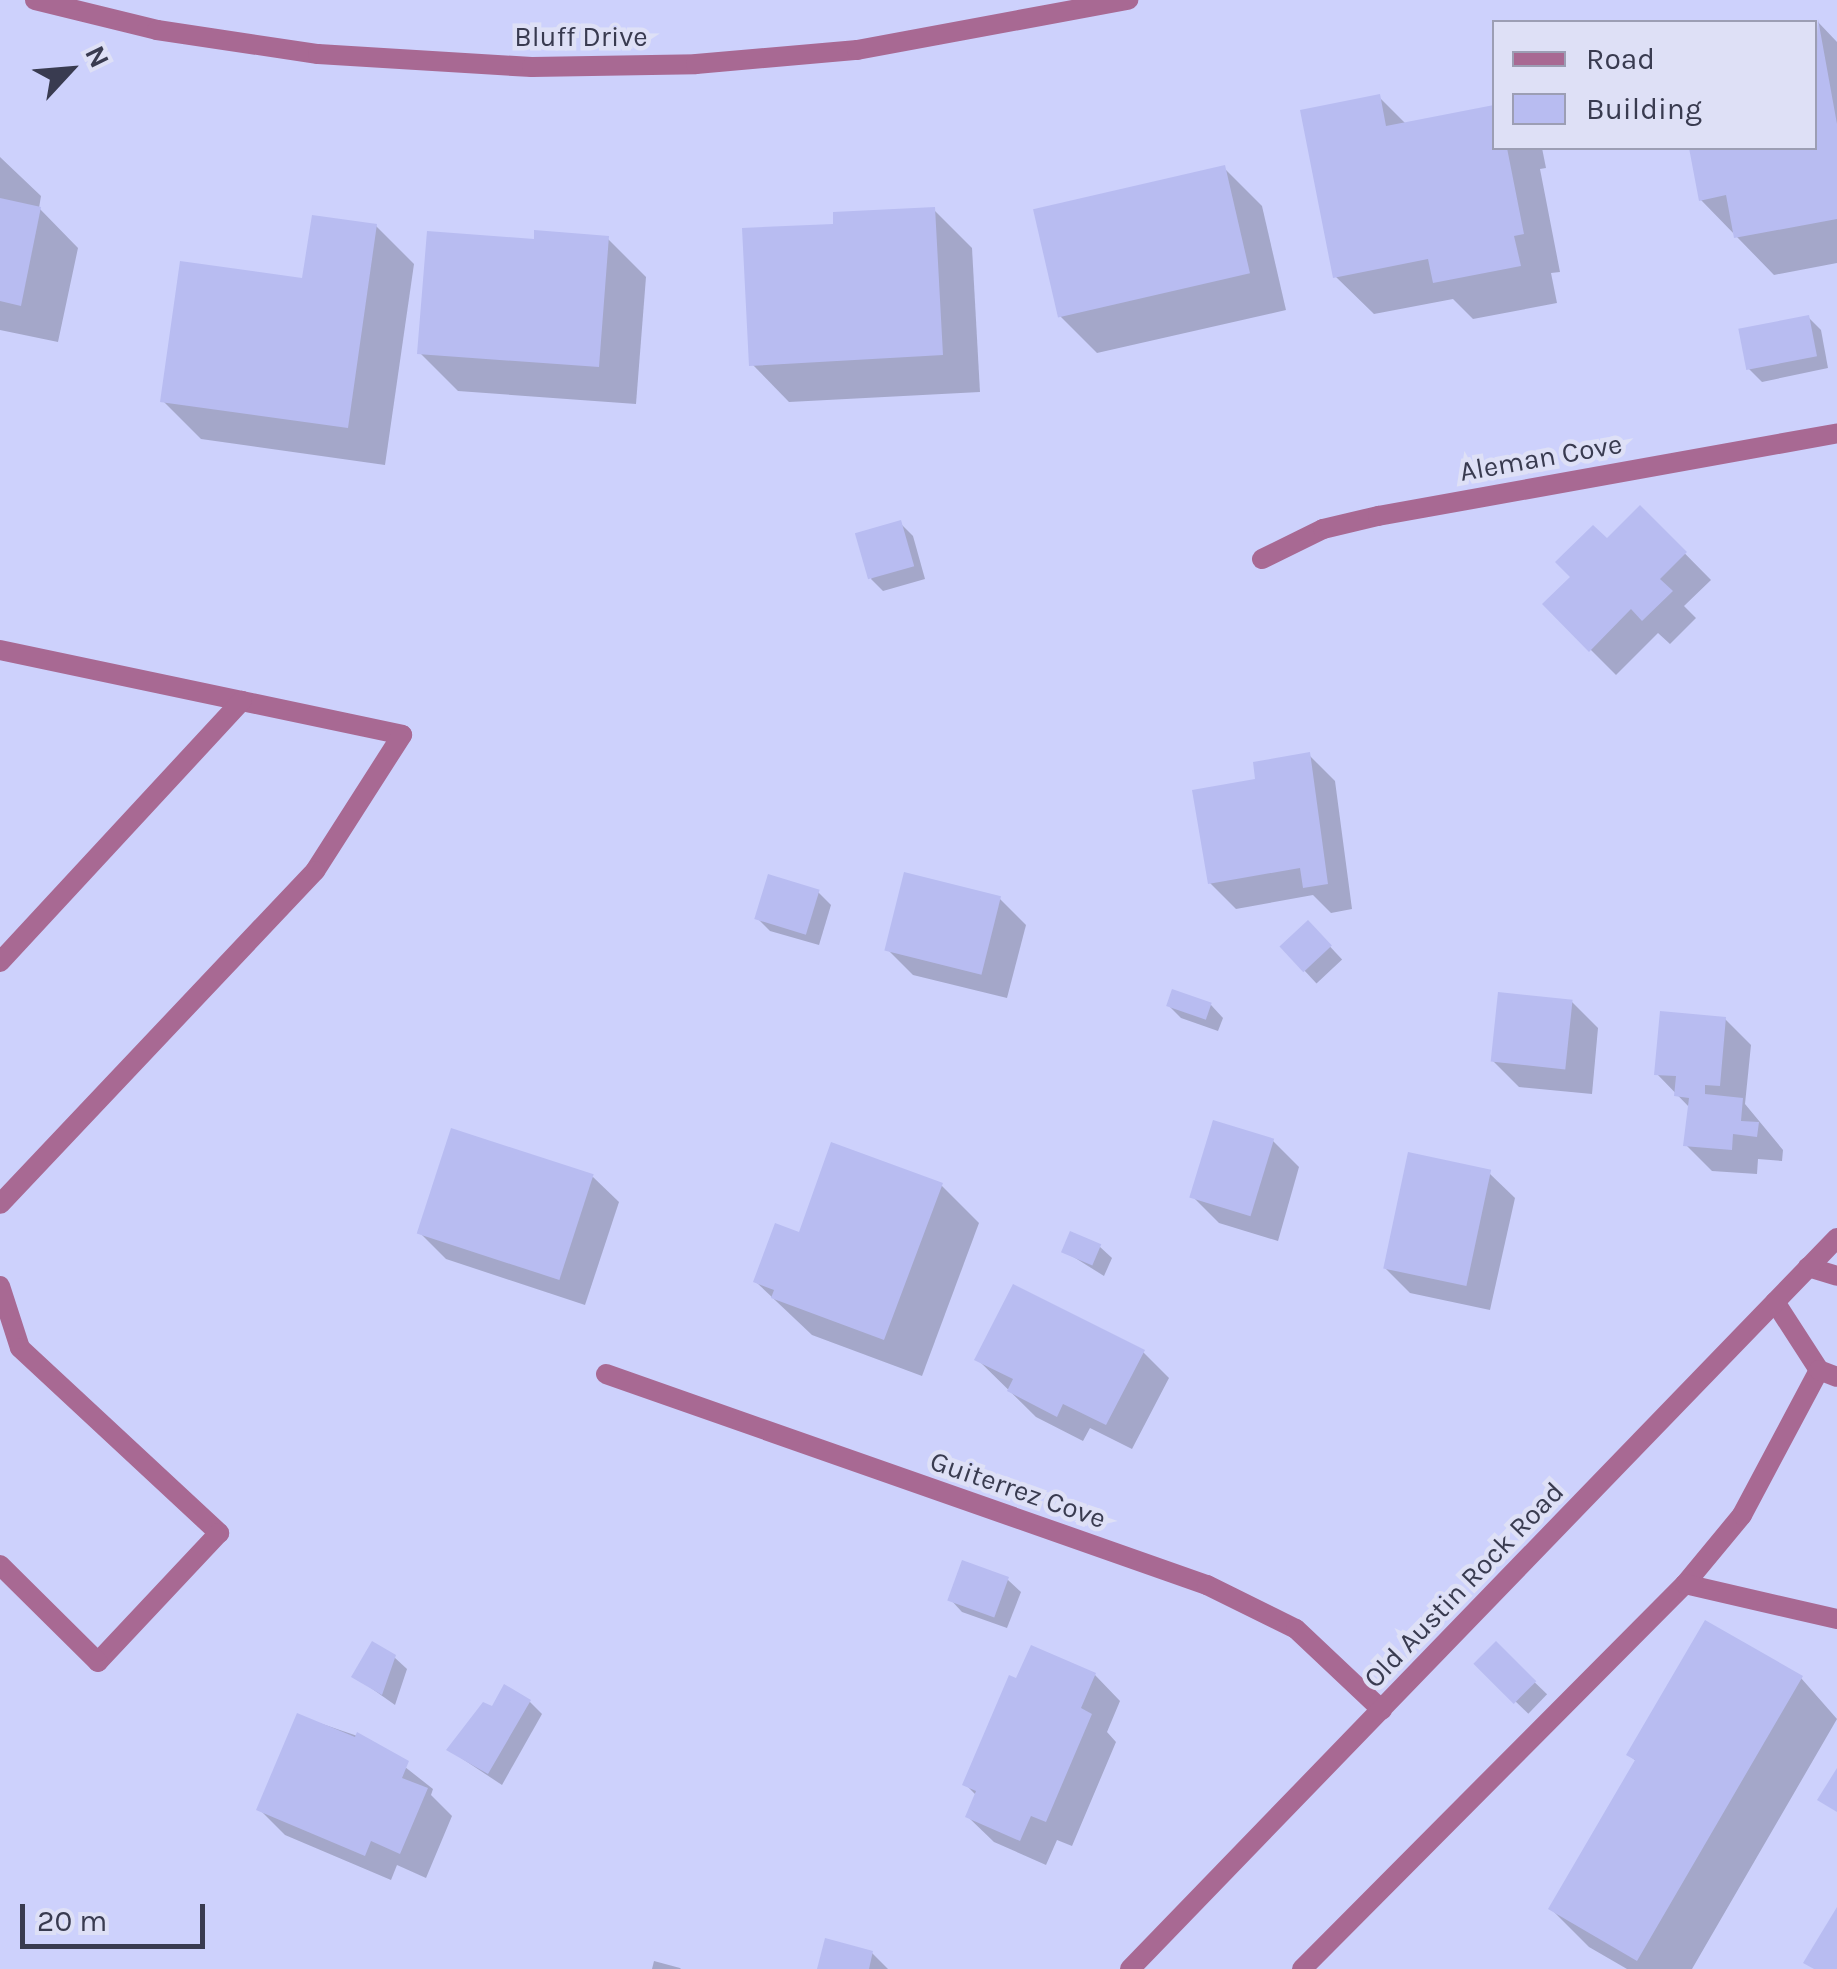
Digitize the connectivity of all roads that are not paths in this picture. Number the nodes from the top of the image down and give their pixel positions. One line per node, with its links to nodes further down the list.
1 (35, 0): 2 (street, Bluff Drive)
2 (1128, 0)
3 (1837, 432): 4 (street, Aleman Cove)
4 (1262, 559)
5 (0, 650): 6 (street)
6 (242, 701): 7 (street); 8 (street)
7 (0, 962)
8 (0, 1204)
9 (1837, 1238): 10 (street, Old Austin Rock Road)
10 (1808, 1267): 11 (street); 13 (street, Old Austin Rock Road)
11 (1837, 1276)
12 (0, 1286): 16 (street)
13 (1775, 1302): 15 (street); 19 (street, Old Austin Rock Road)
14 (606, 1374): 19 (street, Guiterrez Cove)
15 (1828, 1374): 17 (street)
16 (0, 1565)
17 (1685, 1584): 18 (street); 21 (street)
18 (1837, 1619)
19 (1382, 1710): 20 (street, Old Austin Rock Road)
20 (1130, 1969)
21 (1302, 1969)

